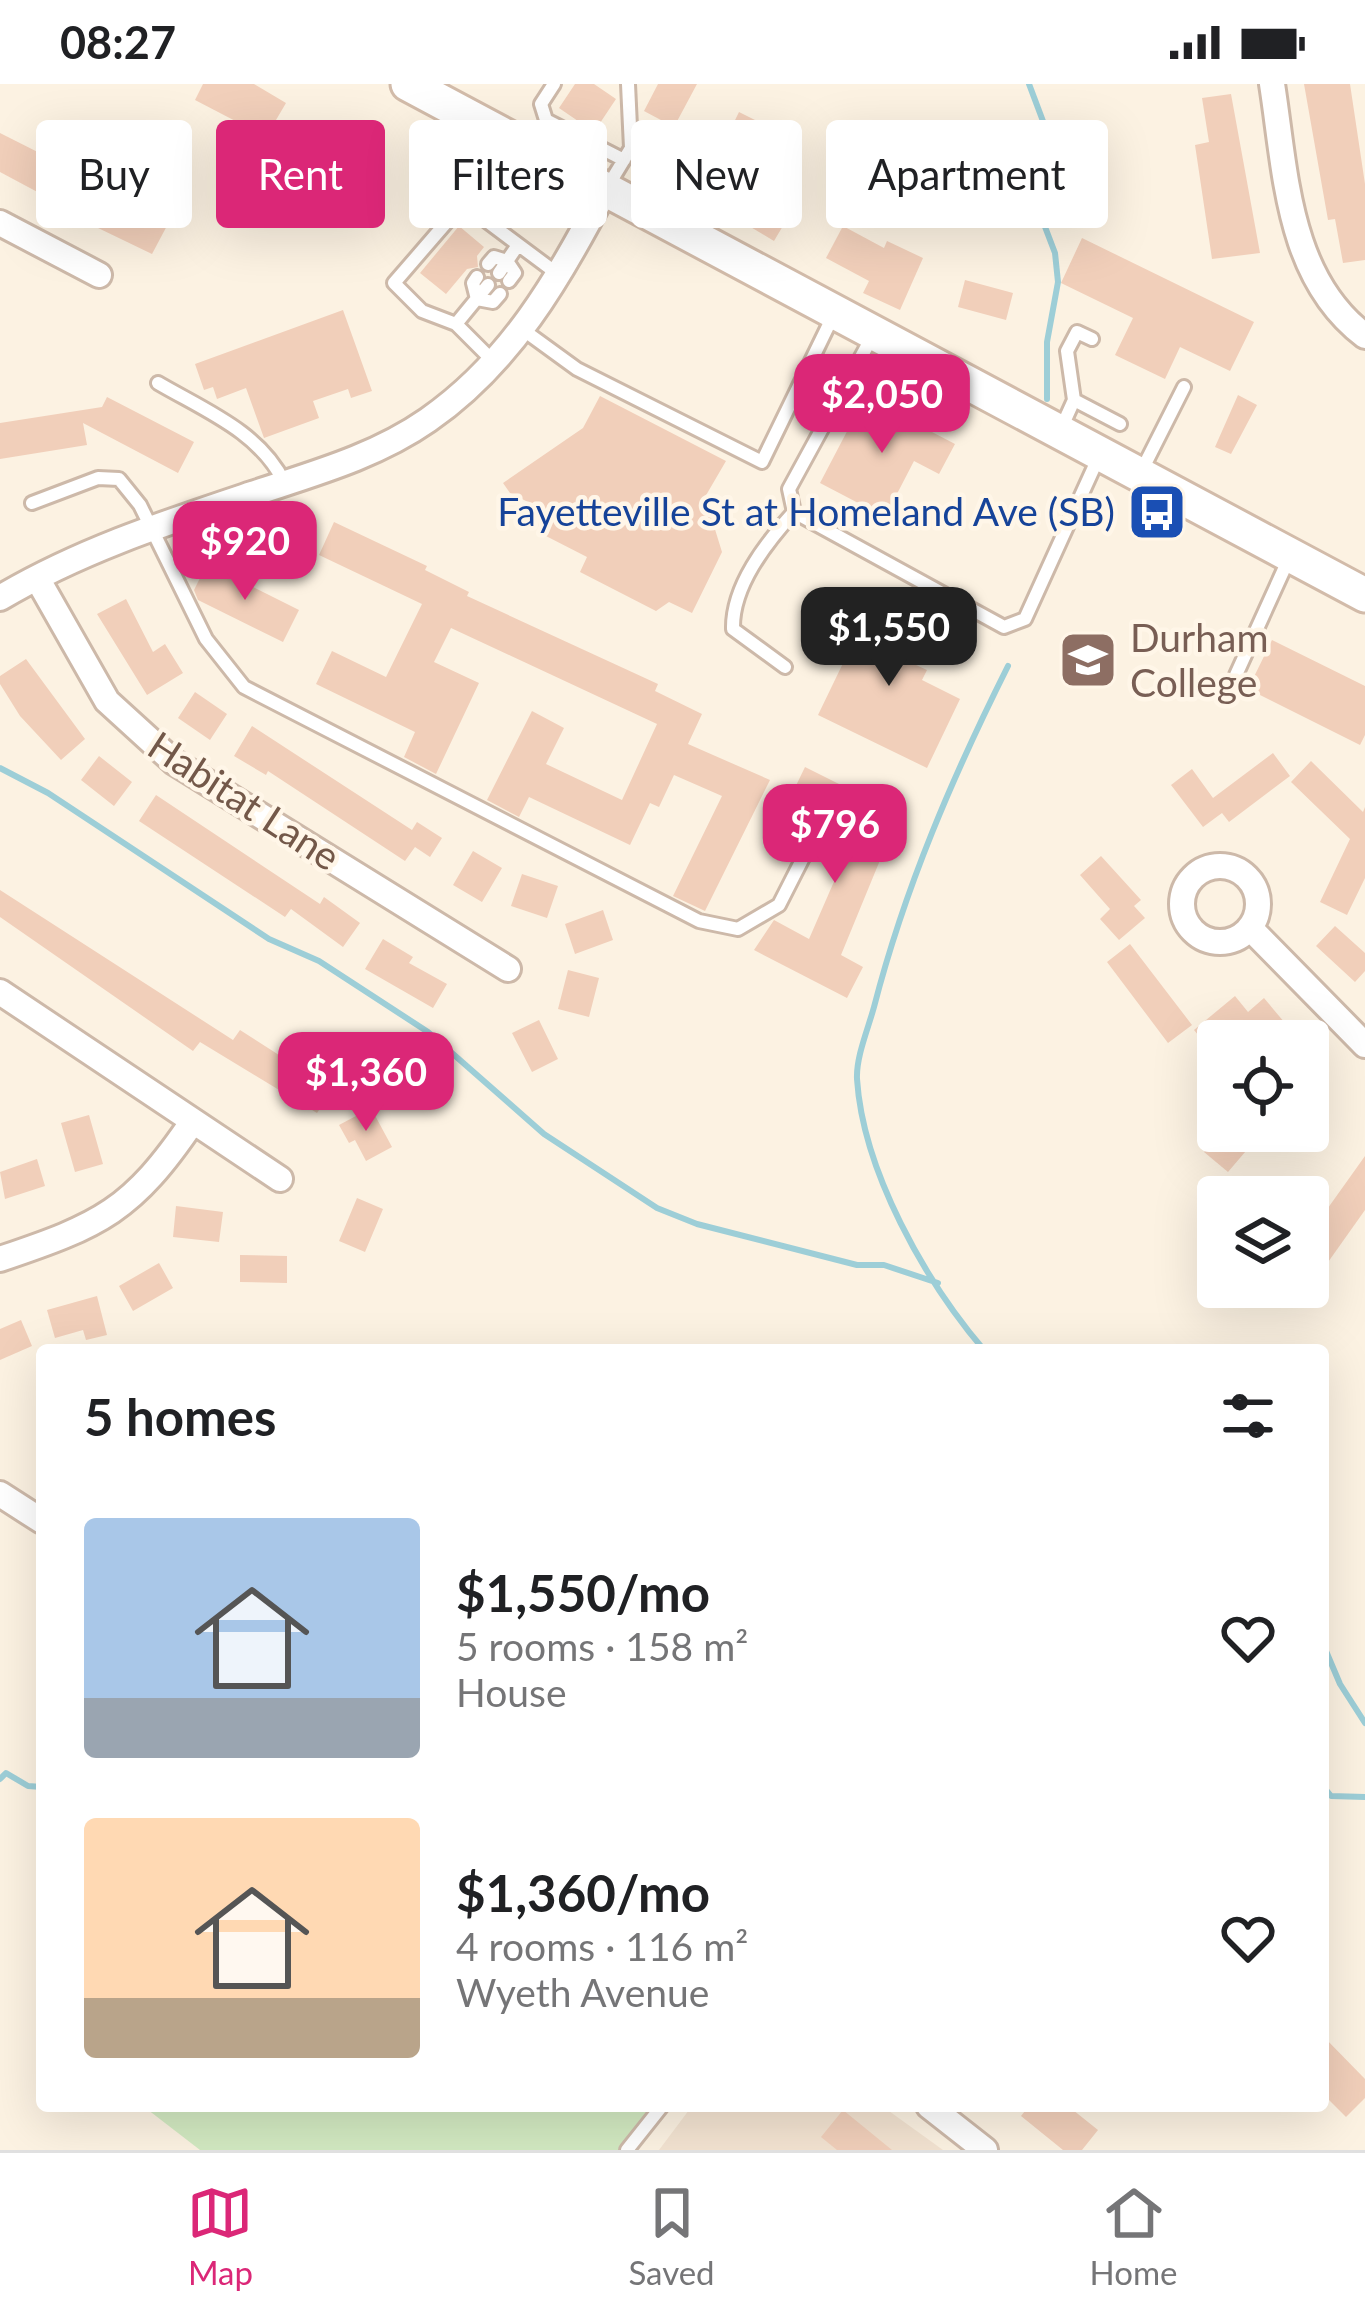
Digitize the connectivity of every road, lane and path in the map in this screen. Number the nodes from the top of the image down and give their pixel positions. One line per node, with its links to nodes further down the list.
1 (554, 84): 6 (lane)
2 (628, 84): 6 (lane)
3 (1272, 84): 22 (street)
4 (424, 87): 5 (main road)
5 (479, 120)
6 (624, 160): 7 (lane)
7 (607, 187)
8 (607, 194): 18 (main road)
9 (0, 223): 15 (street)
10 (442, 228): 19 (lane)
11 (496, 228): 13 (lane)
12 (586, 228): 16 (street)
13 (518, 245): 14 (lane); 16 (lane)
14 (501, 270)
15 (99, 275)
16 (561, 276): 20 (street)
17 (477, 298): 17 (lane); 19 (lane)
18 (835, 313): 20 (lane); 21 (main road)
19 (456, 324): 24 (lane)
20 (522, 329): 24 (street)
21 (874, 334): 29 (main road); 34 (lane)
22 (1365, 336)
23 (1092, 339): 27 (lane)
24 (494, 361): 32 (street)
25 (158, 382): 32 (lane)
26 (1184, 387): 31 (lane)
27 (1074, 400): 28 (lane); 29 (lane)
28 (1120, 424)
29 (1060, 432): 30 (main road)
30 (1100, 453): 31 (main road); 34 (lane)
31 (1140, 475): 36 (main road)
32 (285, 484): 35 (street)
33 (32, 502): 35 (lane)
34 (794, 512): 40 (lane)
35 (152, 529): 37 (street); 42 (lane)
36 (1290, 555): 38 (main road); 41 (lane)
37 (37, 578): 39 (street); 44 (street, Habitat Lane)
38 (1365, 595)
39 (0, 598)
40 (785, 667)
41 (1236, 675)
42 (810, 844)
43 (1251, 929): 46 (street)
44 (508, 969)
45 (0, 992): 47 (street)
46 (1365, 1046)
47 (193, 1120): 48 (street); 49 (street)
48 (280, 1179)
49 (0, 1259)
50 (0, 1494): 51 (street)
51 (36, 1517)
52 (657, 2112): 54 (lane)
53 (937, 2112): 55 (street)
54 (627, 2150)
55 (985, 2150)

